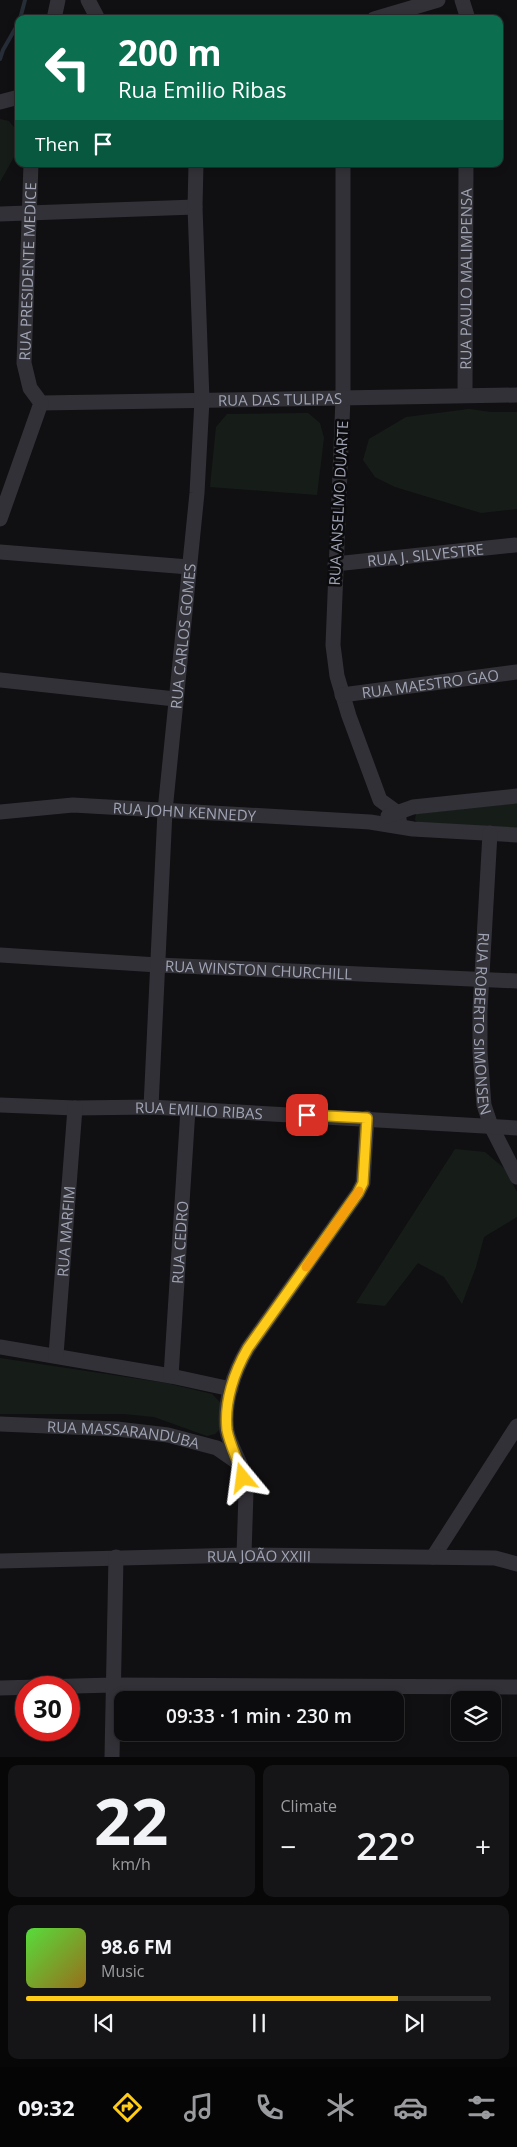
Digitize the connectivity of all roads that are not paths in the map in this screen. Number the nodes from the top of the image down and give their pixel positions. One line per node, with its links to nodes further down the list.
1 (58, 0): 5 (street)
2 (88, 0): 6 (street)
3 (438, 0): 7 (street)
4 (462, 0): 8 (street)
5 (55, 15)
6 (96, 15)
7 (387, 15)
8 (467, 15)
9 (15, 98): 10 (street)
10 (0, 102)
11 (31, 167): 16 (street, RUA PRESIDENTE MEDICE)
12 (196, 167): 15 (street, RUA CARLOS GOMES)
13 (343, 167): 20 (street, RUA ANSELMO DUARTE)
14 (466, 167): 18 (street, RUA PAULO MALIMPENSA)
15 (195, 207): 16 (street); 21 (street, RUA CARLOS GOMES)
16 (28, 212): 17 (street); 22 (street, RUA PRESIDENTE MEDICE)
17 (0, 214)
18 (465, 395): 19 (street, RUA DAS TULIPAS); 20 (street, RUA DAS TULIPAS)
19 (517, 395)
20 (343, 398): 21 (street, RUA DAS TULIPAS); 26 (street, RUA ANSELMO DUARTE)
21 (202, 400): 22 (street, RUA DAS TULIPAS); 27 (street, RUA CARLOS GOMES)
22 (41, 403): 23 (street)
23 (0, 519)
24 (515, 545): 26 (street, RUA J. SILVESTRE)
25 (0, 552): 27 (street)
26 (335, 564): 30 (street, RUA ANSELMO DUARTE)
27 (190, 567): 31 (street, RUA CARLOS GOMES)
28 (517, 672): 30 (street, RUA MAESTRO GAO)
29 (0, 680): 31 (street)
30 (342, 695): 35 (street, RUA ANSELMO DUARTE)
31 (175, 699): 34 (street, RUA CARLOS GOMES)
32 (517, 796): 35 (street, RUA JOHN KENNEDY)
33 (0, 812): 34 (street, RUA JOHN KENNEDY)
34 (165, 812): 35 (street, RUA JOHN KENNEDY); 39 (street, RUA CARLOS GOMES)
35 (399, 819): 36 (street, RUA JOHN KENNEDY)
36 (490, 833): 37 (street, RUA JOHN KENNEDY); 40 (street, RUA ROBERTO SIMONSEN)
37 (517, 835)
38 (0, 955): 39 (street, RUA WINSTON CHURCHILL)
39 (158, 965): 40 (street, RUA WINSTON CHURCHILL); 43 (street, RUA CARLOS GOMES)
40 (482, 978): 41 (street, RUA WINSTON CHURCHILL); 47 (street, RUA ROBERTO SIMONSEN)
41 (517, 981)
42 (0, 1105): 44 (street, RUA EMILIO RIBAS)
43 (151, 1107): 44 (street, RUA EMILIO RIBAS); 45 (street, RUA EMILIO RIBAS)
44 (75, 1108): 51 (street, RUA MARFIM)
45 (188, 1109): 46 (street, RUA EMILIO RIBAS); 52 (street, RUA CEDRO)
46 (367, 1118): 47 (street, RUA EMILIO RIBAS); 53 (street)
47 (491, 1126): 48 (street, RUA EMILIO RIBAS); 49 (street, RUA ROBERTO SIMONSEN)
48 (517, 1128)
49 (517, 1177)
50 (0, 1347): 51 (street)
51 (56, 1355): 52 (street)
52 (171, 1376): 53 (street)
53 (231, 1389): 56 (street)
54 (0, 1424): 56 (street, RUA MASSARANDUBA)
55 (517, 1426): 59 (street)
56 (240, 1464): 57 (street)
57 (244, 1555): 58 (street, RUA JOÃO XXIII); 59 (street, RUA JOÃO XXIII)
58 (116, 1557): 60 (street, RUA JOÃO XXIII); 62 (street)
59 (433, 1557): 61 (street, RUA JOÃO XXIII)
60 (0, 1561)
61 (517, 1564)
62 (114, 1685): 63 (street); 64 (street); 65 (street)
63 (517, 1687)
64 (0, 1688)
65 (112, 1757)

